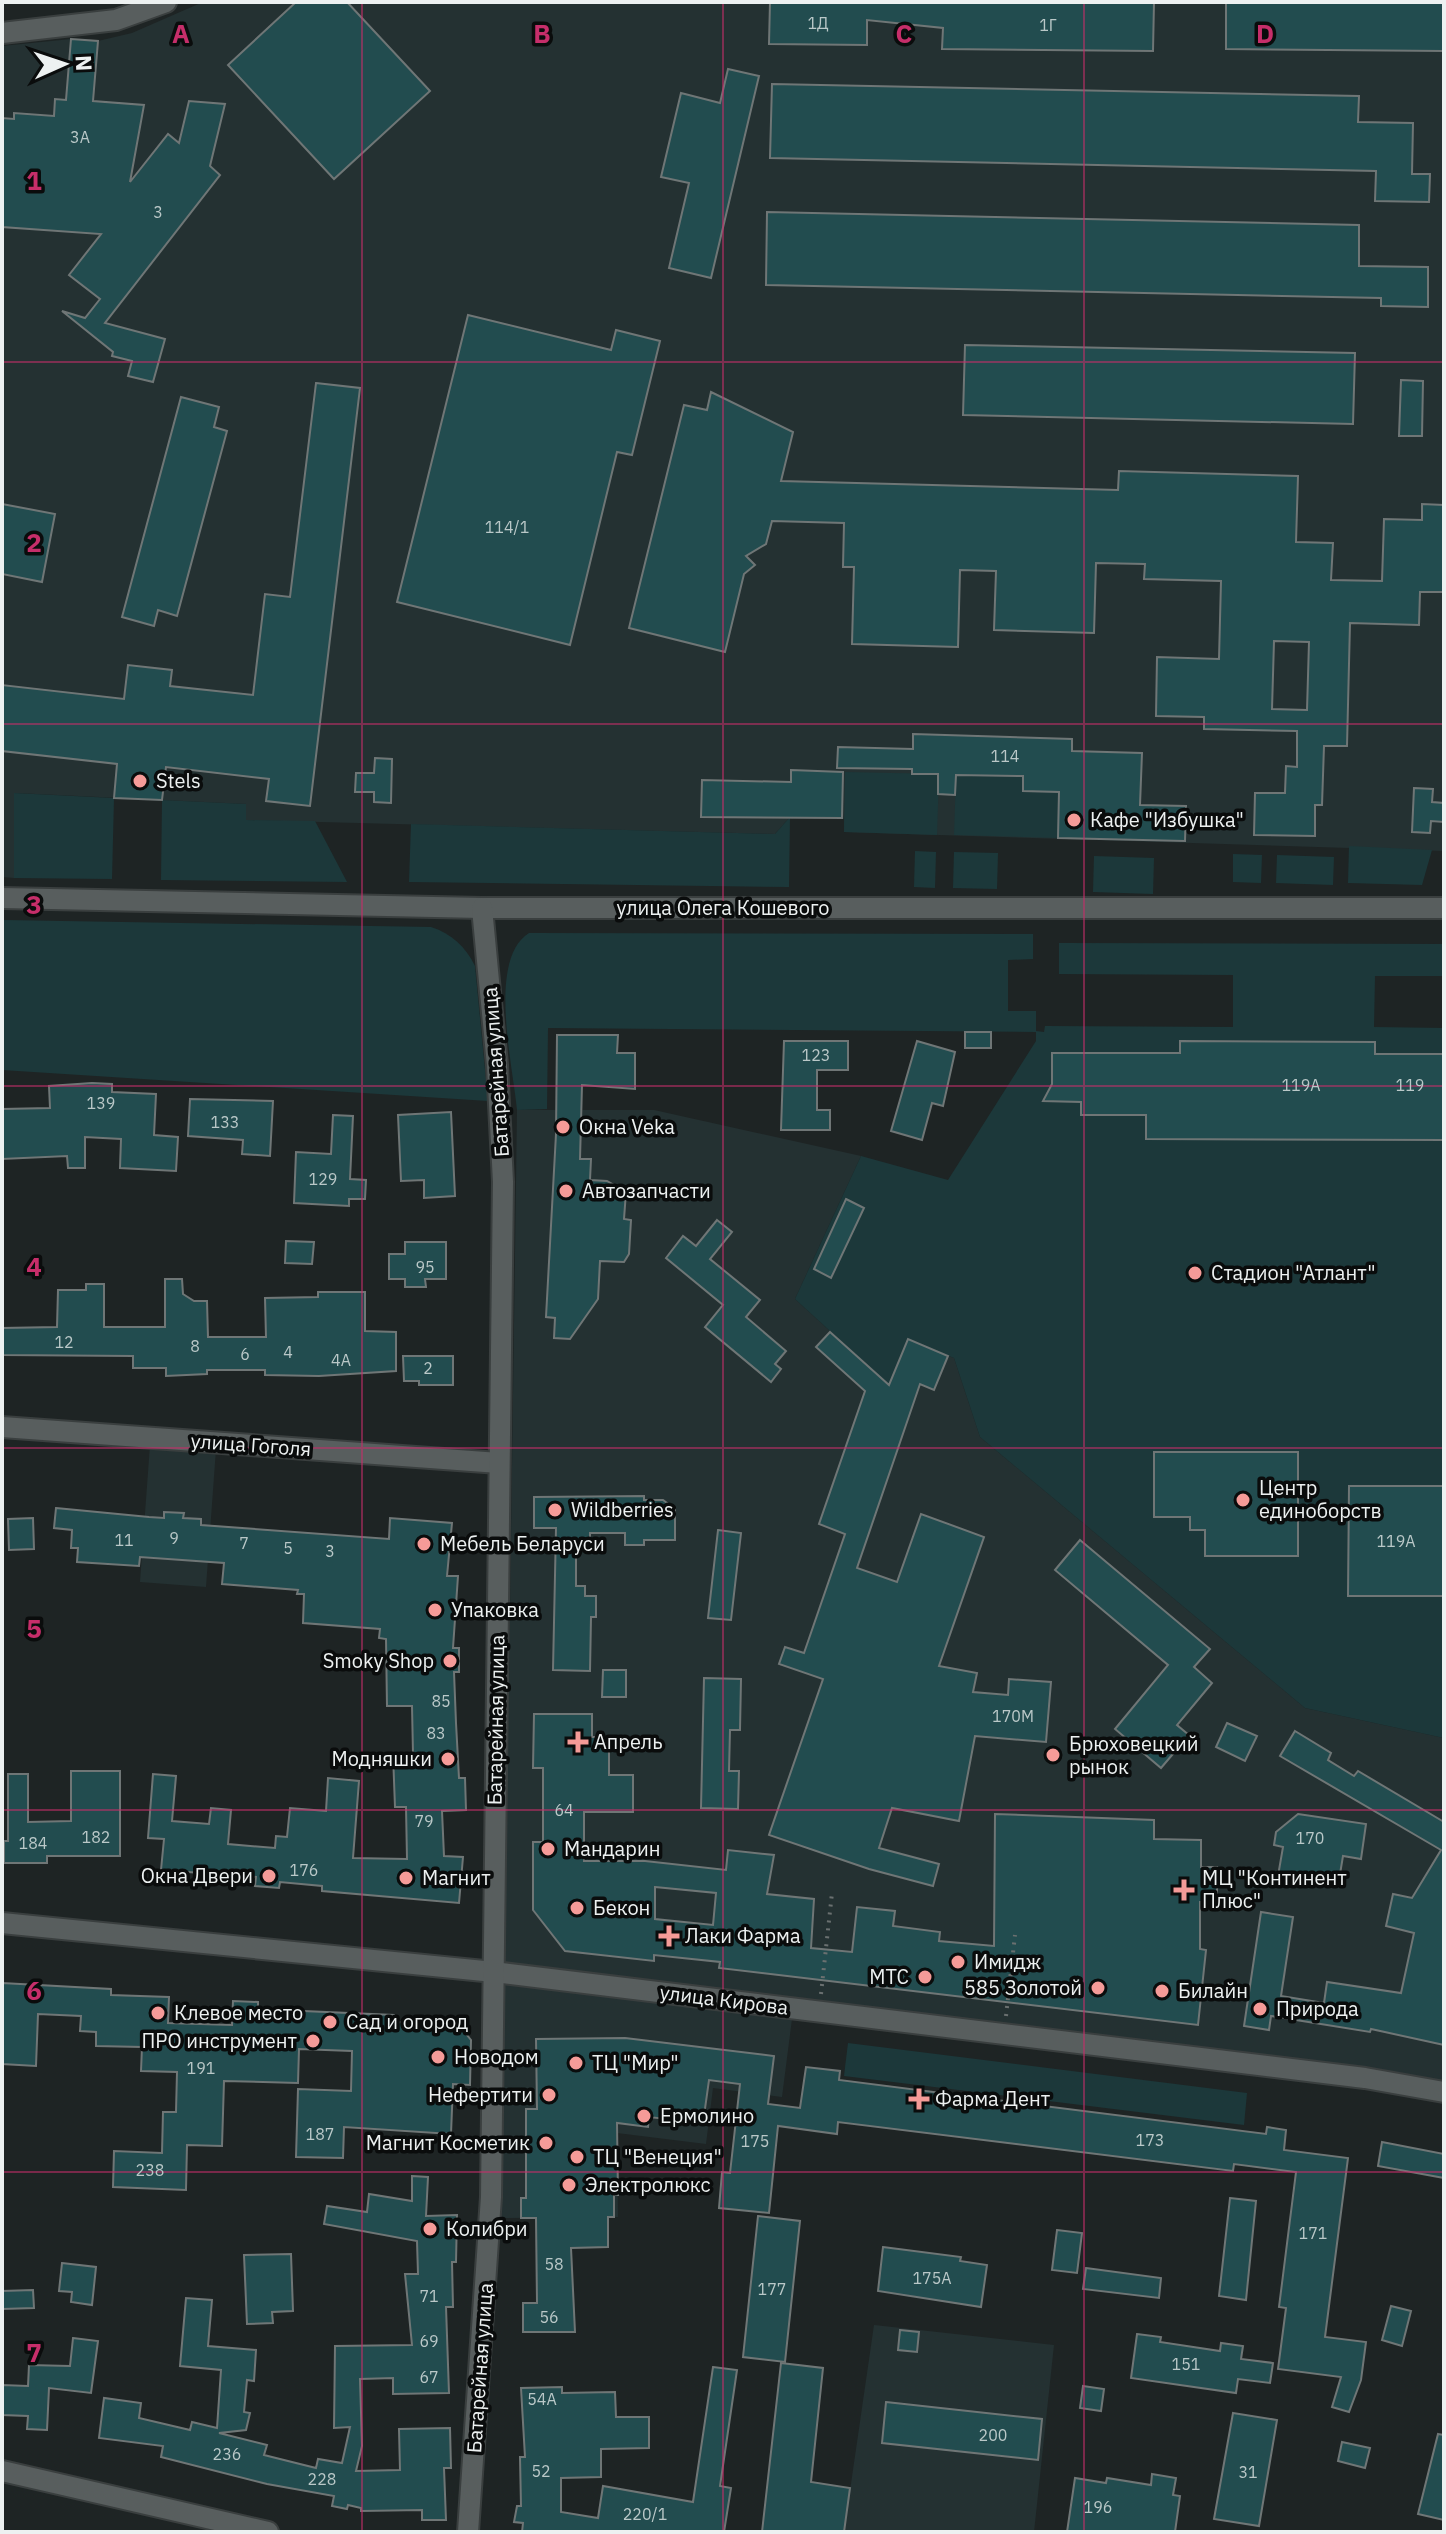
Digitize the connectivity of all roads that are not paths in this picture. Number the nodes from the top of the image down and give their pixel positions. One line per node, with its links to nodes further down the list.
1 (166, 2): 2 (street)
2 (2, 33)
3 (2, 898): 4 (street, улица Олега Кошевого)
4 (482, 908): 5 (street, улица Олега Кошевого); 7 (street, Батарейная улица)
5 (1444, 908)
6 (2, 1427): 7 (street, улица Гоголя)
7 (499, 1463): 9 (street, Батарейная улица)
8 (2, 1923): 9 (street, улица Кирова)
9 (494, 1972): 10 (street, улица Кирова); 13 (street, Батарейная улица)
10 (1444, 2092)
11 (2, 2471): 12 (street)
12 (268, 2532)
13 (468, 2532)

